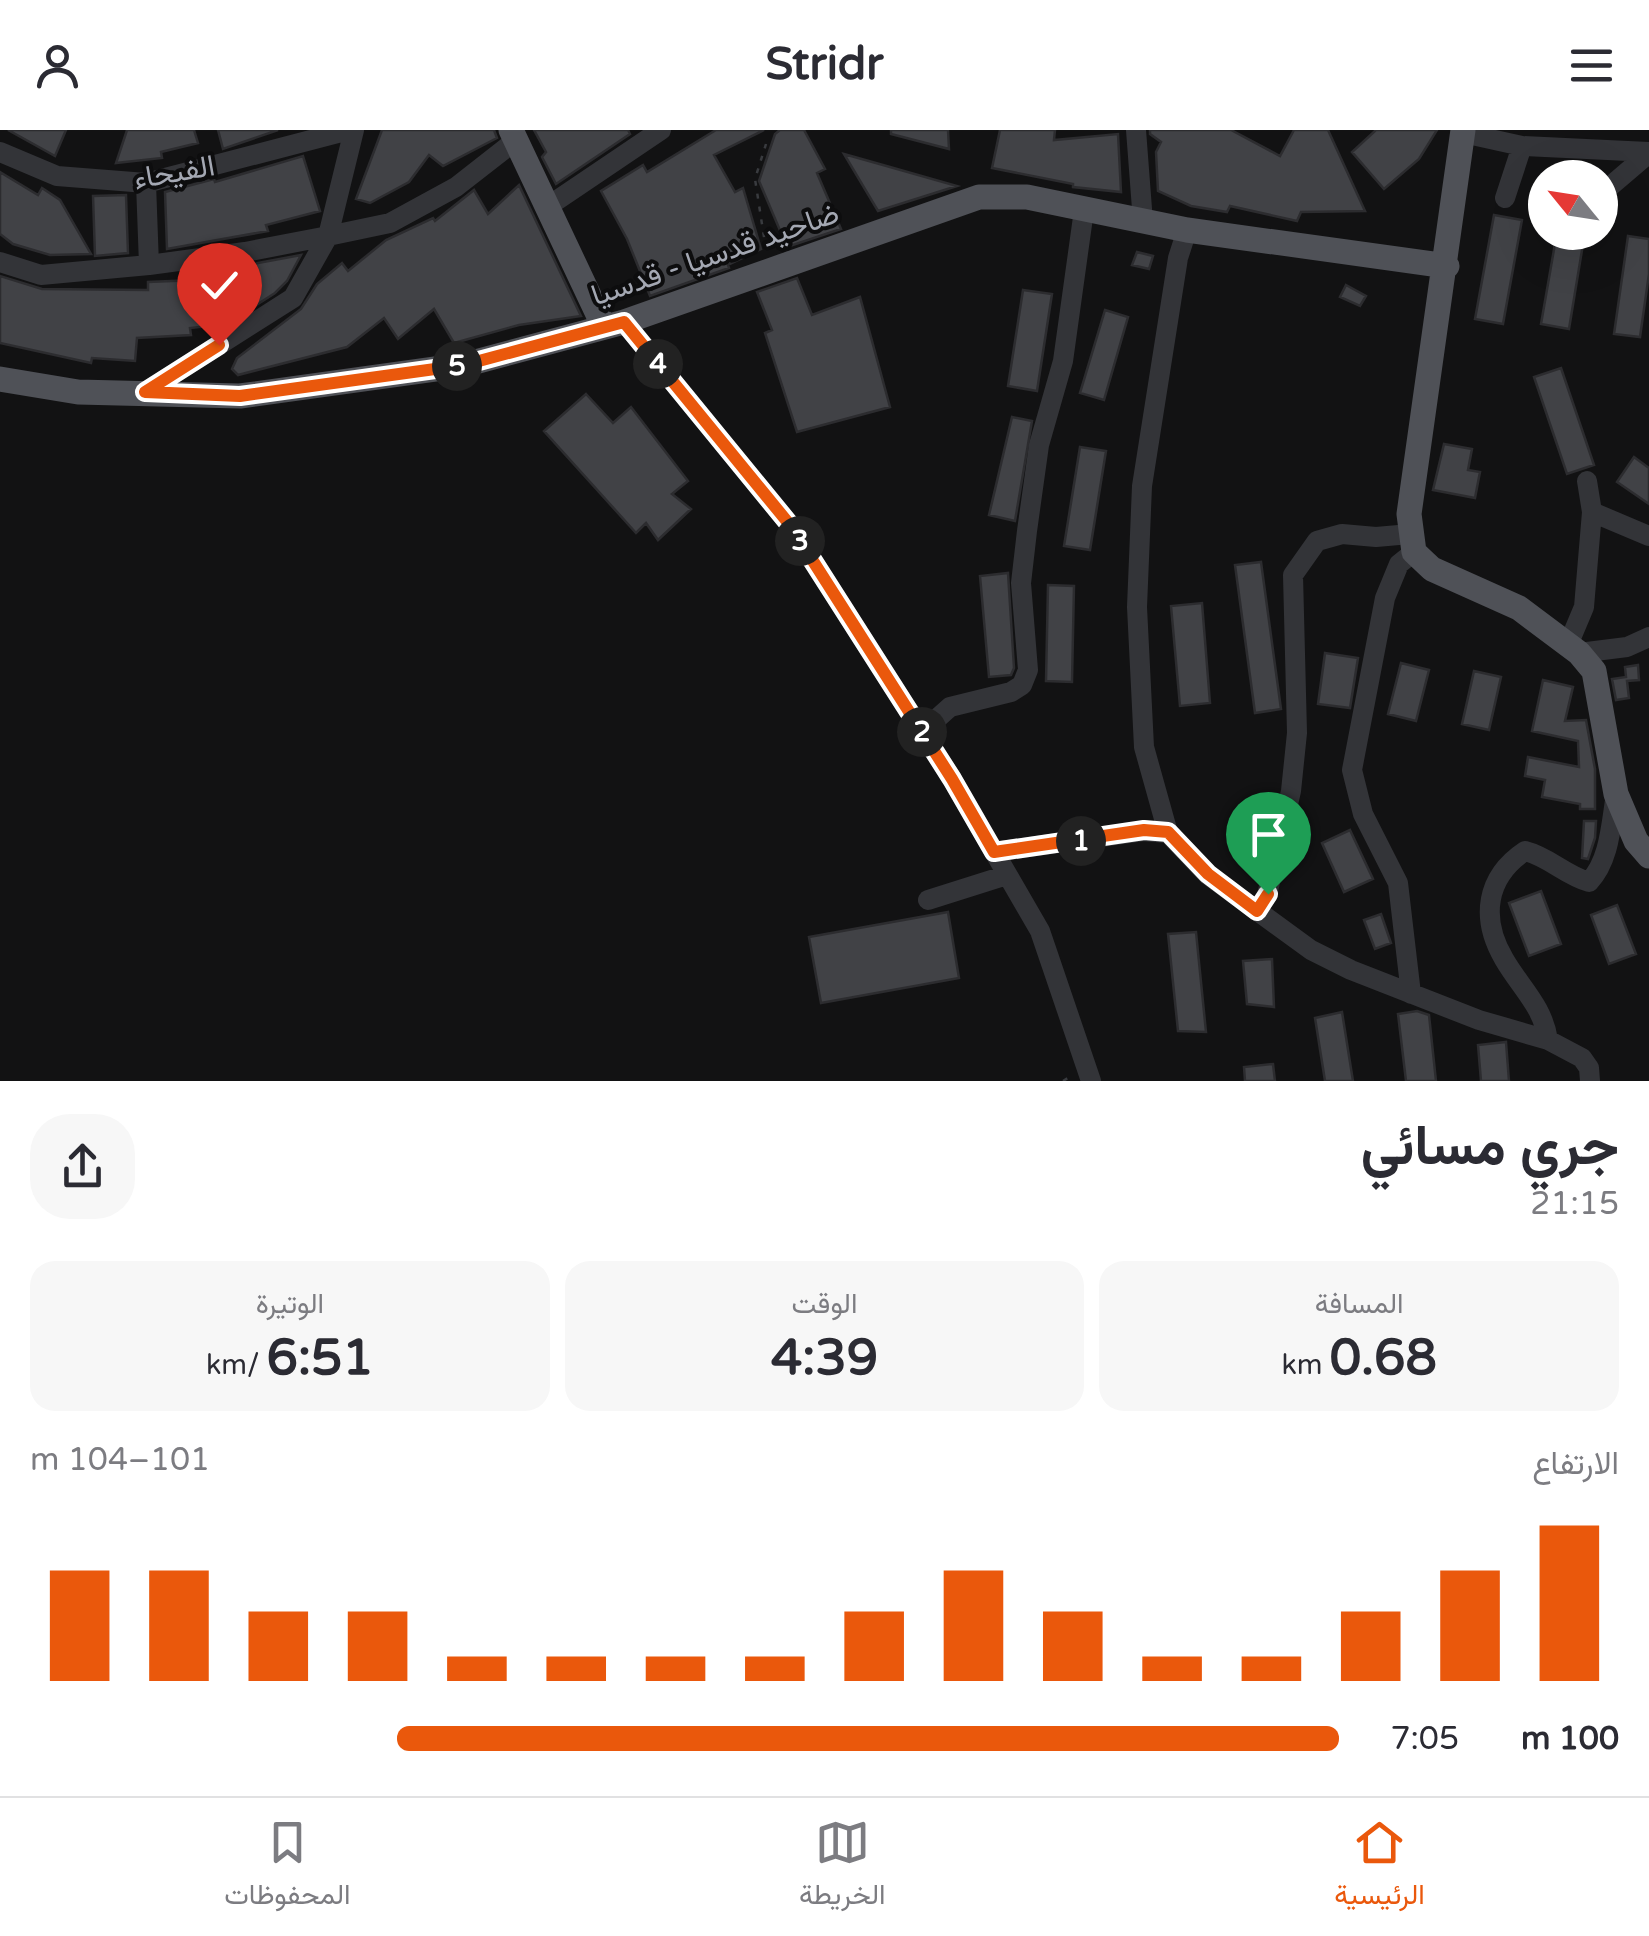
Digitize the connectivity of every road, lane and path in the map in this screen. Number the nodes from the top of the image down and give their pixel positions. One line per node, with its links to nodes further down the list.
1 (352, 130): 11 (street, الفيحاء); 17 (street)
2 (661, 130): 13 (street)
3 (1136, 130): 15 (street)
4 (1463, 131): 7 (street); 20 (main road)
5 (513, 135): 13 (main road); 17 (street)
6 (766, 144): 21 (path)
7 (1522, 146): 9 (street); 12 (street)
8 (0, 152): 11 (street, الفيحاء)
9 (1649, 153): 10 (street)
10 (1618, 180)
11 (146, 183): 19 (street)
12 (1504, 198)
13 (547, 207): 22 (main road)
14 (1084, 210): 15 (main road, ضاحيد قدسيا - قدسيا); 21 (main road, ضاحيد قدسيا - قدسيا); 31 (street)
15 (1143, 222): 16 (main road, ضاحيد قدسيا - قدسيا)
16 (1187, 230): 20 (main road, ضاحيد قدسيا - قدسيا); 33 (street)
17 (328, 236): 19 (street); 24 (street)
18 (0, 262): 19 (street)
19 (149, 265)
20 (1446, 266): 28 (main road)
21 (769, 272): 22 (main road, ضاحيد قدسيا - قدسيا)
22 (614, 324): 24 (main road, ضاحيد قدسيا - قدسيا); 31 (street)
23 (0, 379): 24 (main road, ضاحيد قدسيا - قدسيا)
24 (145, 392)
25 (1586, 481): 26 (street)
26 (1592, 512): 27 (street); 30 (street)
27 (1649, 536)
28 (1412, 543): 30 (main road); 38 (street); 39 (street)
29 (1649, 637): 30 (street)
30 (1574, 649): 32 (main road)
31 (922, 732): 34 (street)
32 (1616, 794): 35 (main road); 40 (street)
33 (1168, 832): 34 (street); 38 (street)
34 (994, 852): 36 (street)
35 (1649, 856)
36 (1007, 874): 37 (street); 41 (street)
37 (928, 900)
38 (1257, 911): 39 (street)
39 (1411, 994): 40 (street)
40 (1548, 1040): 42 (street)
41 (1090, 1081)
42 (1590, 1081)

